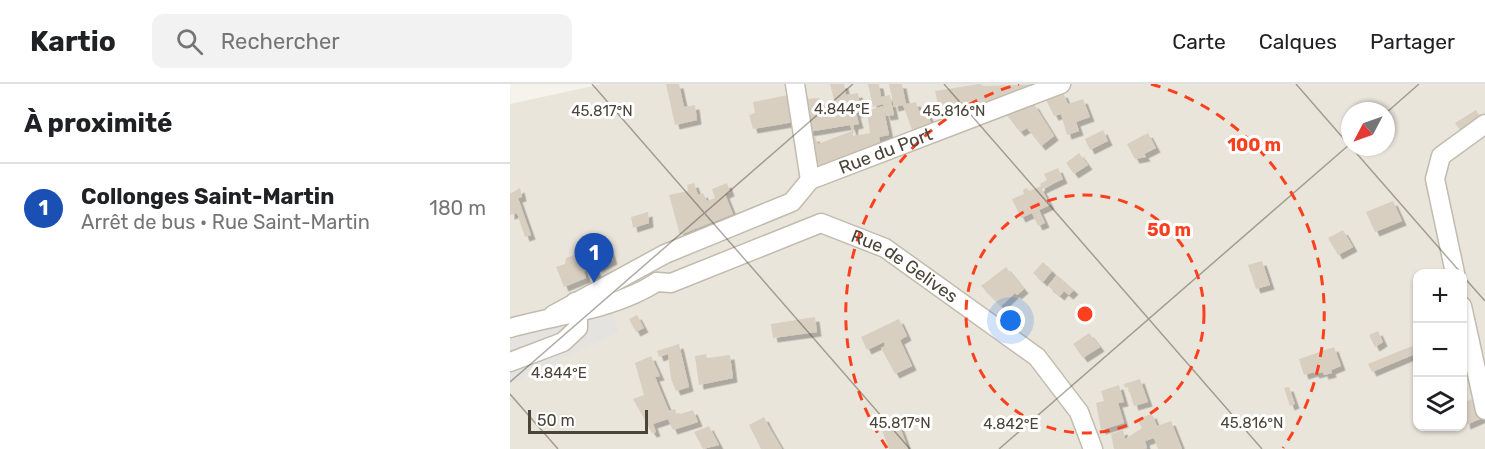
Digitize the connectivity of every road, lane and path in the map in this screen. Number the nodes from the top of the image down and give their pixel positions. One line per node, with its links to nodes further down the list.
1 (795, 84): 4 (street)
2 (1061, 84): 4 (street, Rue du Port)
3 (1485, 124): 6 (street)
4 (810, 180): 5 (street)
5 (651, 263): 7 (street); 8 (street)
6 (1454, 269)
7 (657, 282): 8 (street, Rue de Gelives); 13 (street, Rue de Gelives)
8 (577, 306): 10 (street, Rue de Gelives); 11 (street)
9 (1466, 323): 12 (street)
10 (510, 328)
11 (510, 362)
12 (1485, 410)
13 (1093, 449)

